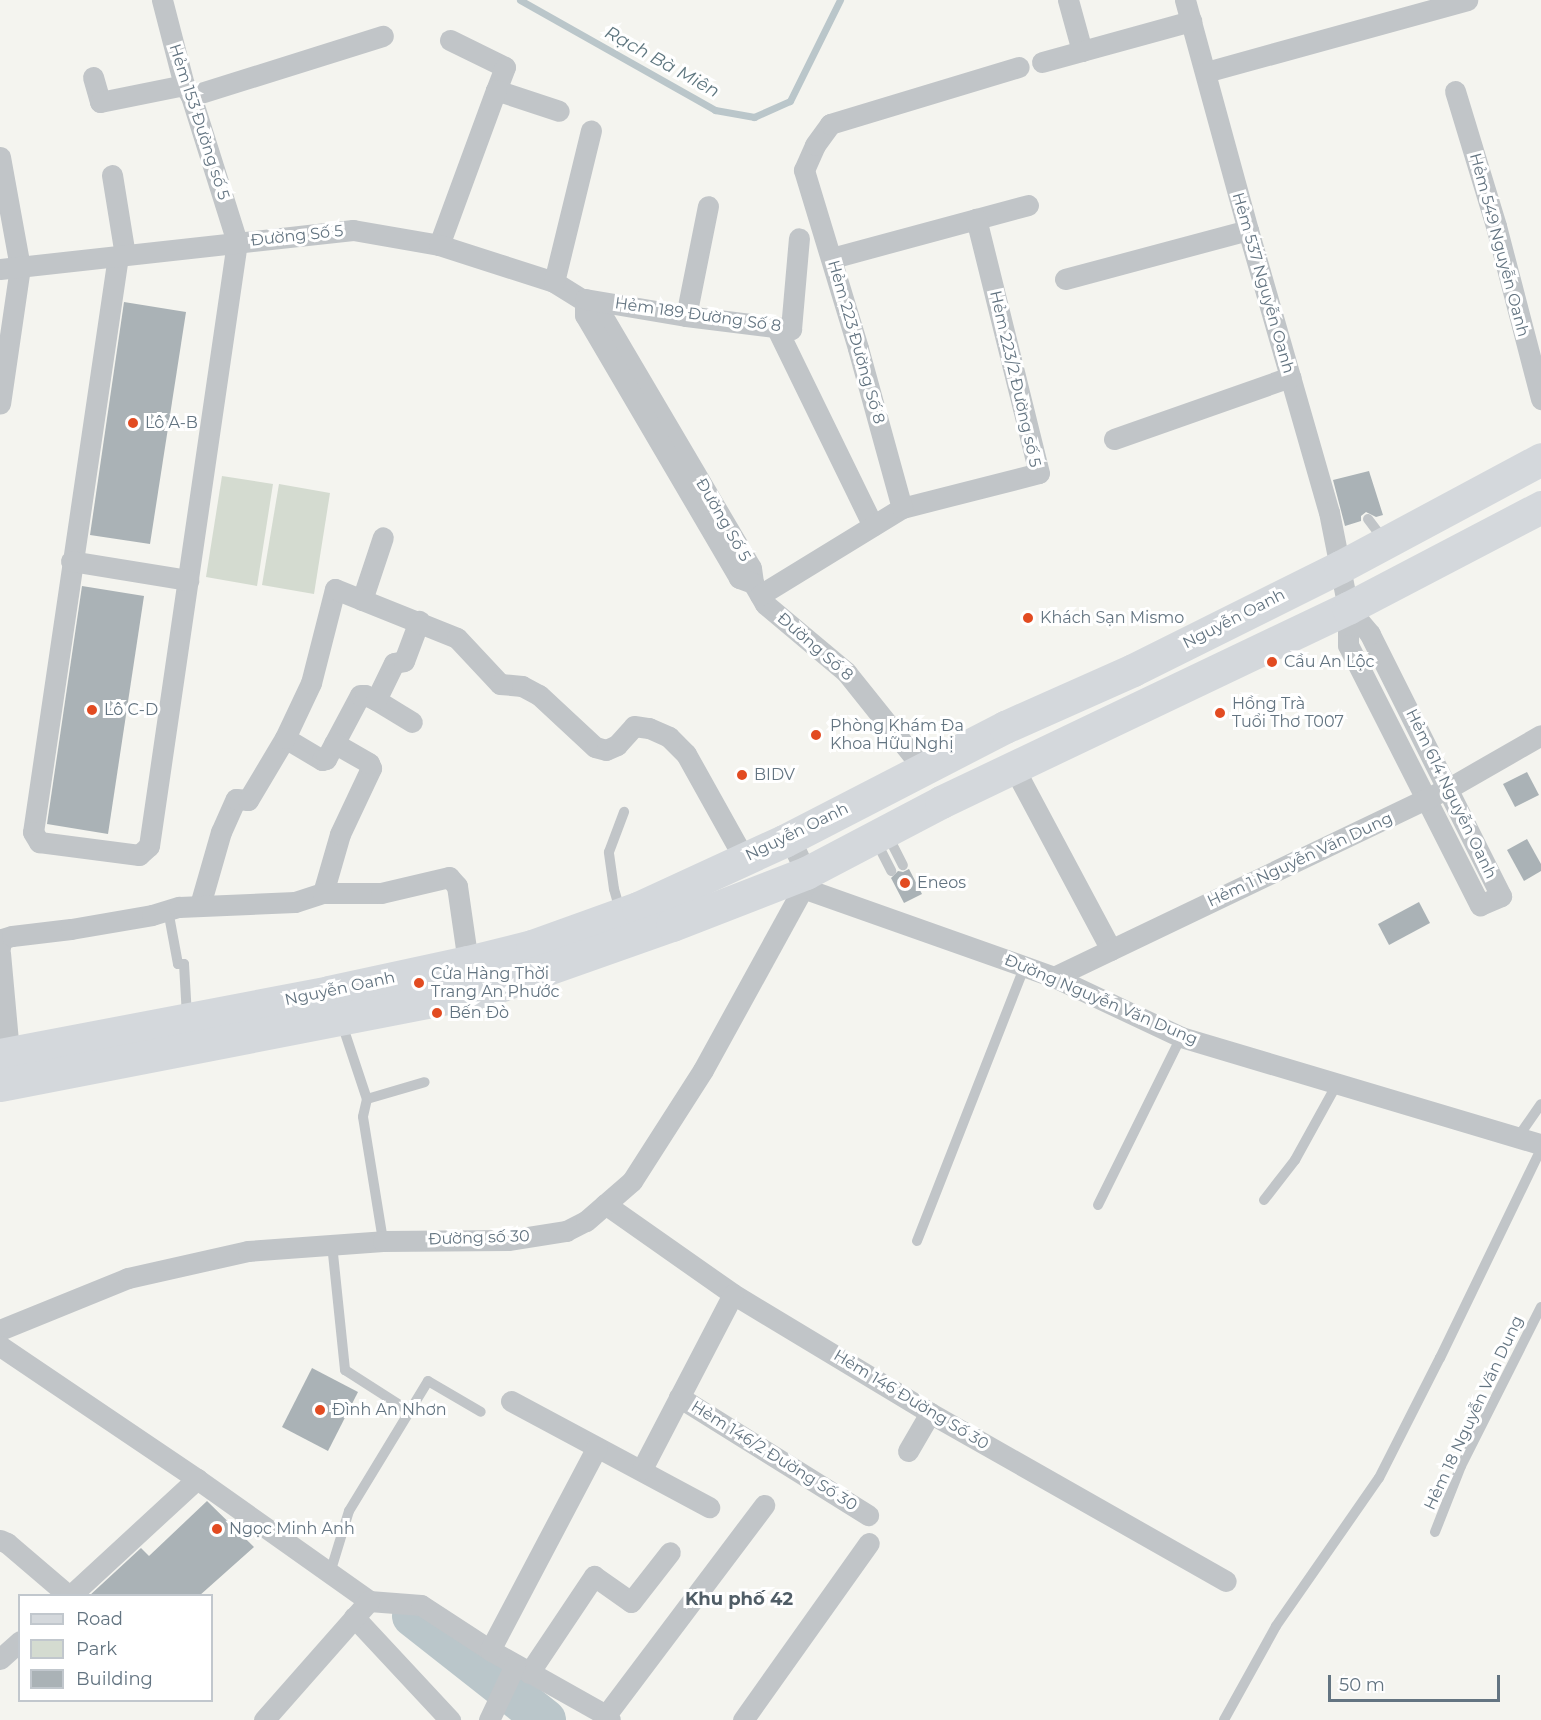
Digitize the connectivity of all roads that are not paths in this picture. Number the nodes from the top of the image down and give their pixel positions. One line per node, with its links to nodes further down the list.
1 (162, 0): 14 (street, Hẻm 153 Đường số 5)
2 (1068, 0): 8 (street)
3 (1185, 0): 5 (street, Hẻm 537 Nguyễn Oanh)
4 (1467, 0): 11 (street)
5 (1191, 21): 8 (street); 11 (street, Hẻm 537 Nguyễn Oanh)
6 (383, 36): 14 (street)
7 (450, 40): 13 (street)
8 (1082, 51): 9 (street)
9 (1042, 62)
10 (1019, 68): 28 (street, Hẻm 223 Đường Số 8)
11 (1206, 72): 23 (street, Hẻm 537 Nguyễn Oanh)
12 (93, 77): 14 (street)
13 (496, 90): 16 (street); 26 (street)
14 (187, 91): 25 (street, Hẻm 153 Đường số 5)
15 (1455, 91): 36 (street, Hẻm 549 Nguyễn Oanh)
16 (559, 111)
17 (591, 130): 31 (street)
18 (0, 157): 29 (street)
19 (112, 175): 27 (street)
20 (1028, 205): 22 (street)
21 (708, 206): 33 (street)
22 (976, 219): 28 (street); 41 (street, Hẻm 223/2 Đường số 5)
23 (1248, 230): 30 (street); 35 (street, Hẻm 537 Nguyễn Oanh)
24 (799, 238): 34 (street, Hẻm 189 Đường Số 8)
25 (237, 242): 26 (street, Đường Số 5); 27 (street, Đường Số 5); 46 (street)
26 (439, 245): 31 (street, Đường Số 5)
27 (121, 255): 29 (street, Đường Số 5); 44 (street)
28 (832, 258): 41 (street, Hẻm 223 Đường Số 8)
29 (10, 268): 37 (street)
30 (1065, 279)
31 (554, 282): 32 (street, Đường Số 5)
32 (585, 299): 33 (street, Hẻm 189 Đường Số 8); 47 (street, Đường Số 5)
33 (686, 315): 34 (street, Hẻm 189 Đường Số 8)
34 (776, 327): 42 (street)
35 (1290, 377): 38 (street); 45 (street, Hẻm 537 Nguyễn Oanh)
36 (1541, 399)
37 (0, 404)
38 (1114, 439)
39 (1541, 459): 45 (main road, Nguyễn Oanh)
40 (1541, 507): 49 (main road, Nguyễn Oanh)
41 (902, 508): 42 (street)
42 (873, 525): 47 (street)
43 (383, 537): 48 (street)
44 (71, 561): 46 (street); 46 (street)
45 (1340, 567): 49 (street, Hẻm 537 Nguyễn Oanh); 56 (main road, Nguyễn Oanh)
46 (188, 580)
47 (757, 589): 56 (street, Đường Số 8)
48 (362, 600): 50 (street); 54 (street)
49 (1348, 608): 57 (main road, Nguyễn Oanh); 58 (street, Hẻm 614 Nguyễn Oanh); 59 (street, Hẻm 614 Nguyễn Oanh)
50 (419, 621): 51 (street); 64 (street)
51 (376, 700): 52 (street); 55 (street)
52 (412, 722)
53 (1541, 735): 58 (street, Hẻm 1 Nguyễn Văn Dung)
54 (285, 738): 55 (street); 69 (street)
55 (334, 743): 68 (street)
56 (923, 768): 60 (main road); 63 (main road, Nguyễn Oanh)
57 (1014, 768): 60 (main road, Nguyễn Oanh); 73 (street)
58 (1449, 788): 59 (street, Hẻm 1 Nguyễn Văn Dung); 59 (street, Hẻm 614 Nguyễn Oanh)
59 (1427, 800): 73 (street, Hẻm 1 Nguyễn Văn Dung)
60 (941, 802): 62 (main road, Nguyễn Oanh)
61 (624, 812): 71 (lane)
62 (880, 834): 65 (lane); 66 (lane); 67 (main road, Nguyễn Oanh)
63 (790, 838): 64 (main road, Nguyễn Oanh); 67 (street)
64 (744, 858): 71 (main road, Nguyễn Oanh)
65 (903, 865)
66 (891, 871)
67 (805, 880): 76 (street, Đường Nguyễn Văn Dung); 78 (main road, Nguyễn Oanh); 90 (street, Đường số 30)
68 (323, 893): 69 (street); 75 (street)
69 (200, 905): 70 (street)
70 (160, 912): 72 (street); 79 (lane)
71 (621, 914): 75 (main road, Nguyễn Oanh)
72 (0, 946)
73 (1111, 950): 77 (street, Hẻm 1 Nguyễn Văn Dung)
74 (0, 953): 81 (street)
75 (468, 962): 79 (main road, Nguyễn Oanh)
76 (1025, 966): 77 (street, Đường Nguyễn Văn Dung); 93 (lane)
77 (1054, 977): 80 (street, Đường Nguyễn Văn Dung)
78 (340, 1018): 84 (main road, Nguyễn Oanh); 85 (lane)
79 (187, 1019): 81 (main road, Nguyễn Oanh)
80 (1181, 1037): 83 (street, Đường Nguyễn Văn Dung); 91 (lane)
81 (5, 1053)
82 (425, 1082): 85 (lane)
83 (1337, 1084): 87 (street, Đường Nguyễn Văn Dung); 89 (lane)
84 (0, 1085)
85 (367, 1100): 92 (lane)
86 (1541, 1104): 87 (lane)
87 (1518, 1137): 88 (street, Đường Nguyễn Văn Dung)
88 (1541, 1146): 130 (lane)
89 (1264, 1200)
90 (605, 1204): 92 (street, Đường số 30); 95 (street, Hẻm 146 Đường Số 30)
91 (1098, 1205)
92 (383, 1241): 94 (street, Đường số 30)
93 (917, 1241)
94 (332, 1244): 97 (street, Đường số 30); 101 (lane)
95 (733, 1294): 99 (street); 103 (street, Hẻm 146 Đường Số 30)
96 (1541, 1307): 111 (lane, Hẻm 18 Nguyễn Văn Dung)
97 (0, 1330)
98 (0, 1346): 107 (street)
99 (680, 1397): 106 (street); 110 (street, Hẻm 146/2 Đường Số 30)
100 (511, 1401): 104 (street)
101 (409, 1411): 102 (lane); 115 (lane)
102 (481, 1412)
103 (930, 1413): 105 (street); 116 (street, Hẻm 146 Đường Số 30)
104 (597, 1447): 106 (street); 122 (street)
105 (908, 1451)
106 (642, 1469): 109 (street)
107 (197, 1479): 115 (street); 118 (street)
108 (764, 1505): 126 (street)
109 (710, 1507)
110 (868, 1515)
111 (1435, 1532)
112 (0, 1540): 117 (street)
113 (869, 1543): 129 (street)
114 (670, 1552): 124 (street)
115 (330, 1573): 119 (street)
116 (1226, 1581)
117 (67, 1594)
118 (71, 1594)
119 (369, 1601): 120 (street); 122 (street)
120 (354, 1617): 127 (street); 128 (street)
121 (18, 1643): 123 (street)
122 (490, 1650): 124 (street)
123 (0, 1659)
124 (517, 1671): 125 (street); 126 (street)
125 (493, 1711)
126 (608, 1717)
127 (264, 1720)
128 (450, 1720)
129 (743, 1720)
130 (1224, 1720)

